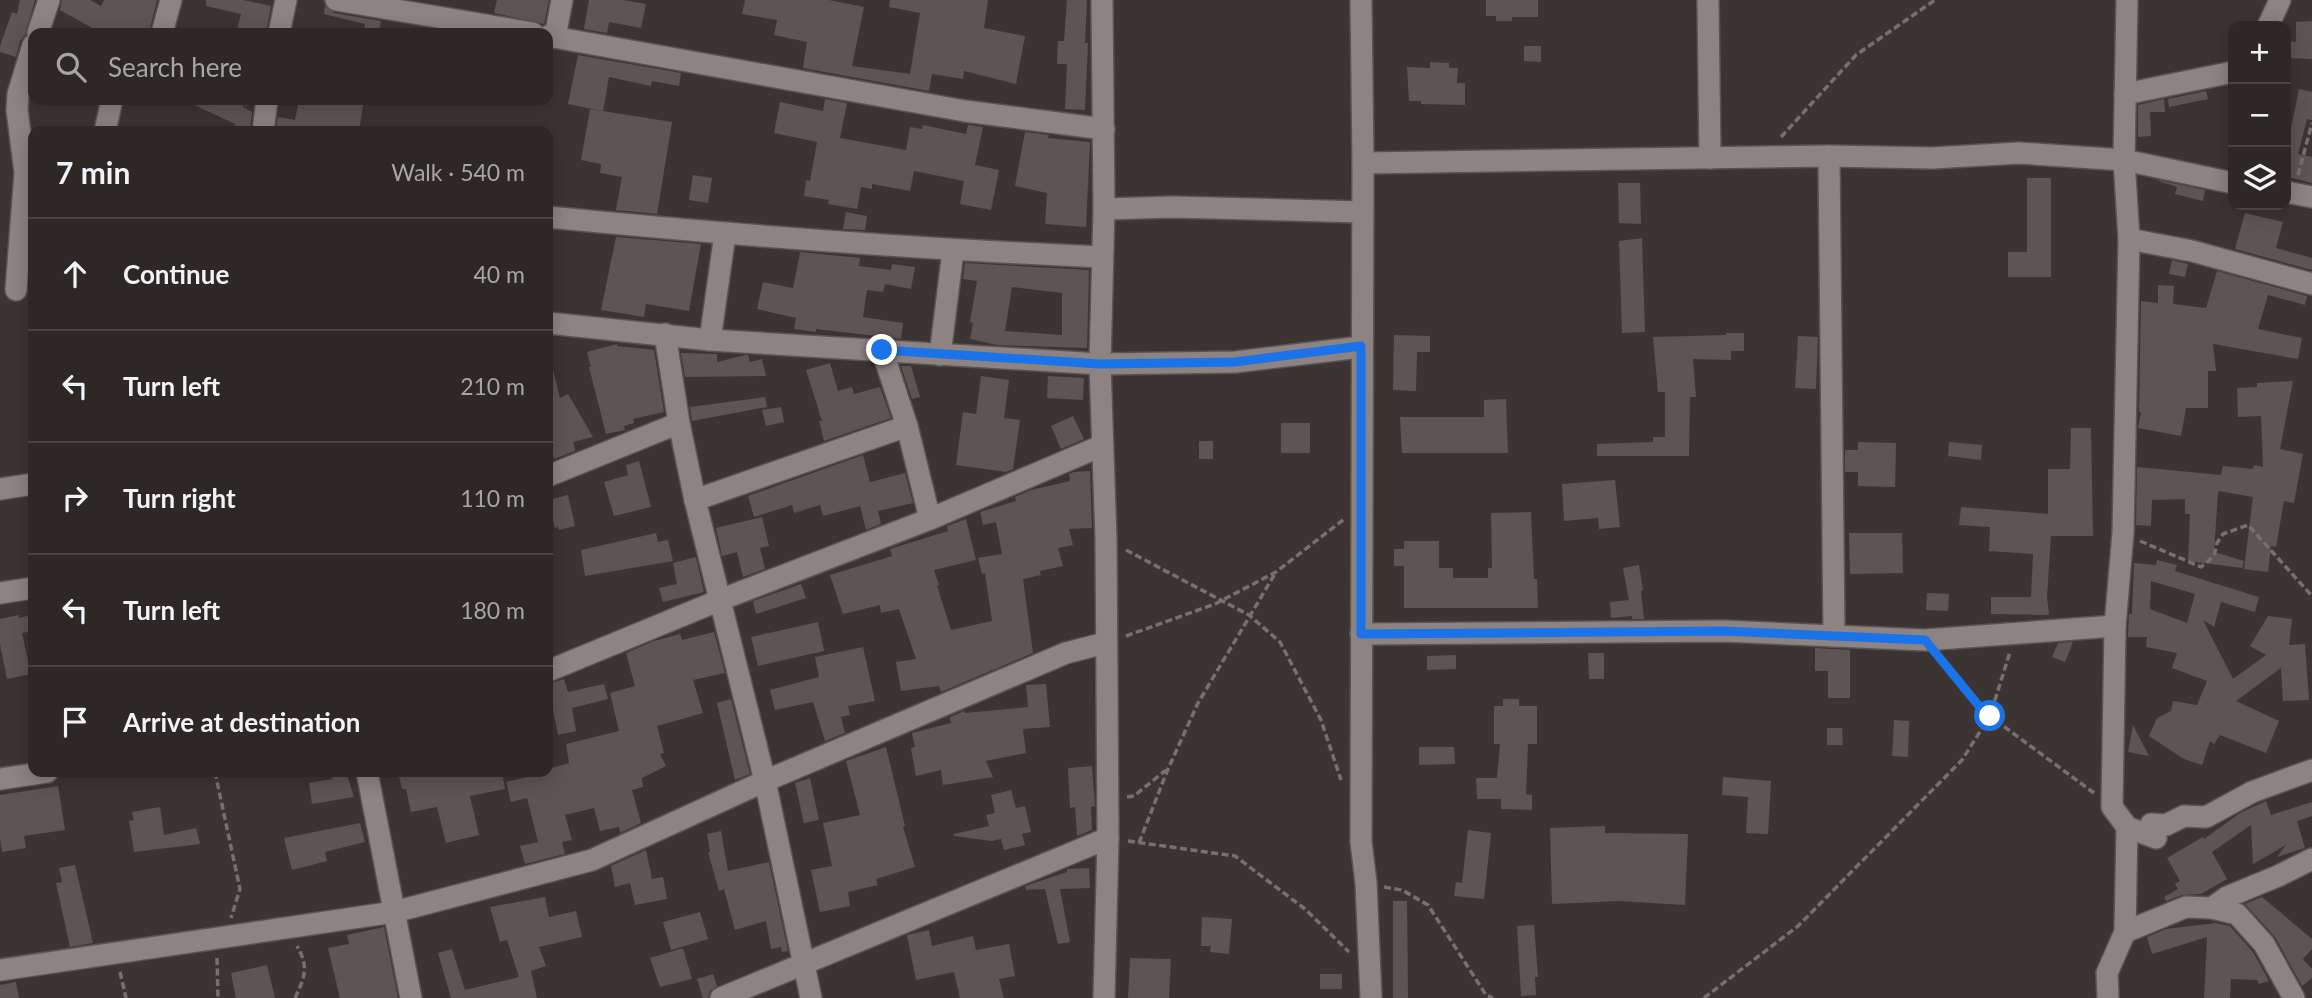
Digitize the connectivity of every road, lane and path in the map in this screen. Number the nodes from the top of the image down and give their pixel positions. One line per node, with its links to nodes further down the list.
1 (49, 0): 13 (street)
2 (171, 0): 14 (street)
3 (286, 0): 15 (street)
4 (336, 0): 16 (street)
5 (562, 0): 17 (street)
6 (1102, 0): 27 (street)
7 (1361, 0): 32 (street)
8 (1707, 0): 29 (street)
9 (1935, 0): 30 (path)
10 (2127, 0): 21 (street)
11 (2280, 0): 12 (street)
12 (2270, 21)
13 (40, 28)
14 (163, 28)
15 (280, 28)
16 (503, 28)
17 (553, 29)
18 (553, 36): 27 (street)
19 (28, 58): 43 (street)
20 (2228, 73): 21 (street)
21 (2125, 94): 31 (street)
22 (111, 105): 25 (street)
23 (266, 105): 26 (street)
24 (2312, 123): 34 (path)
25 (106, 126)
26 (263, 126)
27 (1104, 129): 35 (street)
28 (1829, 156): 30 (street); 31 (street); 72 (street)
29 (1710, 158): 30 (street); 32 (street)
30 (1763, 158)
31 (2124, 160): 33 (street); 39 (street)
32 (1363, 163): 36 (street)
33 (2228, 177)
34 (2297, 194)
35 (1104, 209): 36 (street); 41 (street)
36 (1362, 212): 47 (street)
37 (553, 217): 38 (street)
38 (725, 234): 40 (street); 46 (street)
39 (2129, 239): 42 (street); 60 (street)
40 (953, 251): 41 (street); 49 (street)
41 (1102, 257): 50 (street)
42 (2312, 284)
43 (16, 290)
44 (553, 323): 45 (street)
45 (665, 334): 46 (street); 51 (street)
46 (709, 340): 48 (street)
47 (1361, 346): 50 (street); 58 (street)
48 (882, 350): 49 (street); 52 (street)
49 (940, 355): 50 (street)
50 (1100, 364): 53 (street)
51 (679, 423): 54 (street); 57 (street)
52 (907, 426): 57 (street); 59 (street)
53 (1101, 446): 59 (street); 61 (street)
54 (553, 474)
55 (28, 485): 56 (street)
56 (0, 489)
57 (695, 500): 66 (street)
58 (1362, 506): 62 (path); 71 (street)
59 (930, 519): 66 (street)
60 (2123, 533): 65 (path); 69 (street)
61 (1106, 540): 67 (path); 74 (street)
62 (1276, 572): 67 (path); 68 (path)
63 (28, 589): 64 (street)
64 (0, 593)
65 (2312, 596)
66 (720, 600): 75 (street); 83 (street)
67 (1222, 600): 68 (path); 74 (path)
68 (1249, 614): 77 (path); 84 (path)
69 (2115, 626): 70 (street); 86 (street)
70 (2015, 633): 73 (street); 76 (path)
71 (1361, 634): 72 (street); 91 (street)
72 (1834, 636): 73 (street)
73 (1925, 640): 76 (path)
74 (1105, 643): 83 (street); 85 (street)
75 (553, 668)
76 (1990, 716): 86 (path); 110 (path)
77 (1168, 769): 85 (path); 89 (path)
78 (2312, 771): 87 (street)
79 (28, 775): 82 (street)
80 (216, 777): 96 (path)
81 (368, 777): 93 (street)
82 (0, 779)
83 (765, 781): 93 (street); 98 (street)
84 (1342, 783)
85 (1106, 799): 88 (street)
86 (2112, 807): 87 (street)
87 (2127, 827): 95 (street)
88 (1108, 838): 89 (path); 98 (street); 107 (street)
89 (1139, 843): 100 (path)
90 (2312, 859): 92 (street)
91 (1366, 883): 100 (street); 109 (path)
92 (2212, 908): 95 (street); 112 (street)
93 (394, 912): 94 (street); 104 (street)
94 (287, 929): 96 (street); 103 (path)
95 (2124, 932): 111 (street)
96 (226, 936): 97 (street); 102 (path)
97 (115, 953): 99 (street); 101 (path)
98 (804, 964): 105 (street); 106 (street)
99 (0, 970)
100 (1371, 973): 108 (street)
101 (126, 998)
102 (218, 998)
103 (295, 998)
104 (411, 998)
105 (722, 998)
106 (811, 998)
107 (1104, 998)
108 (1371, 998)
109 (1493, 998)
110 (1704, 998)
111 (2108, 998)
112 (2294, 998)

